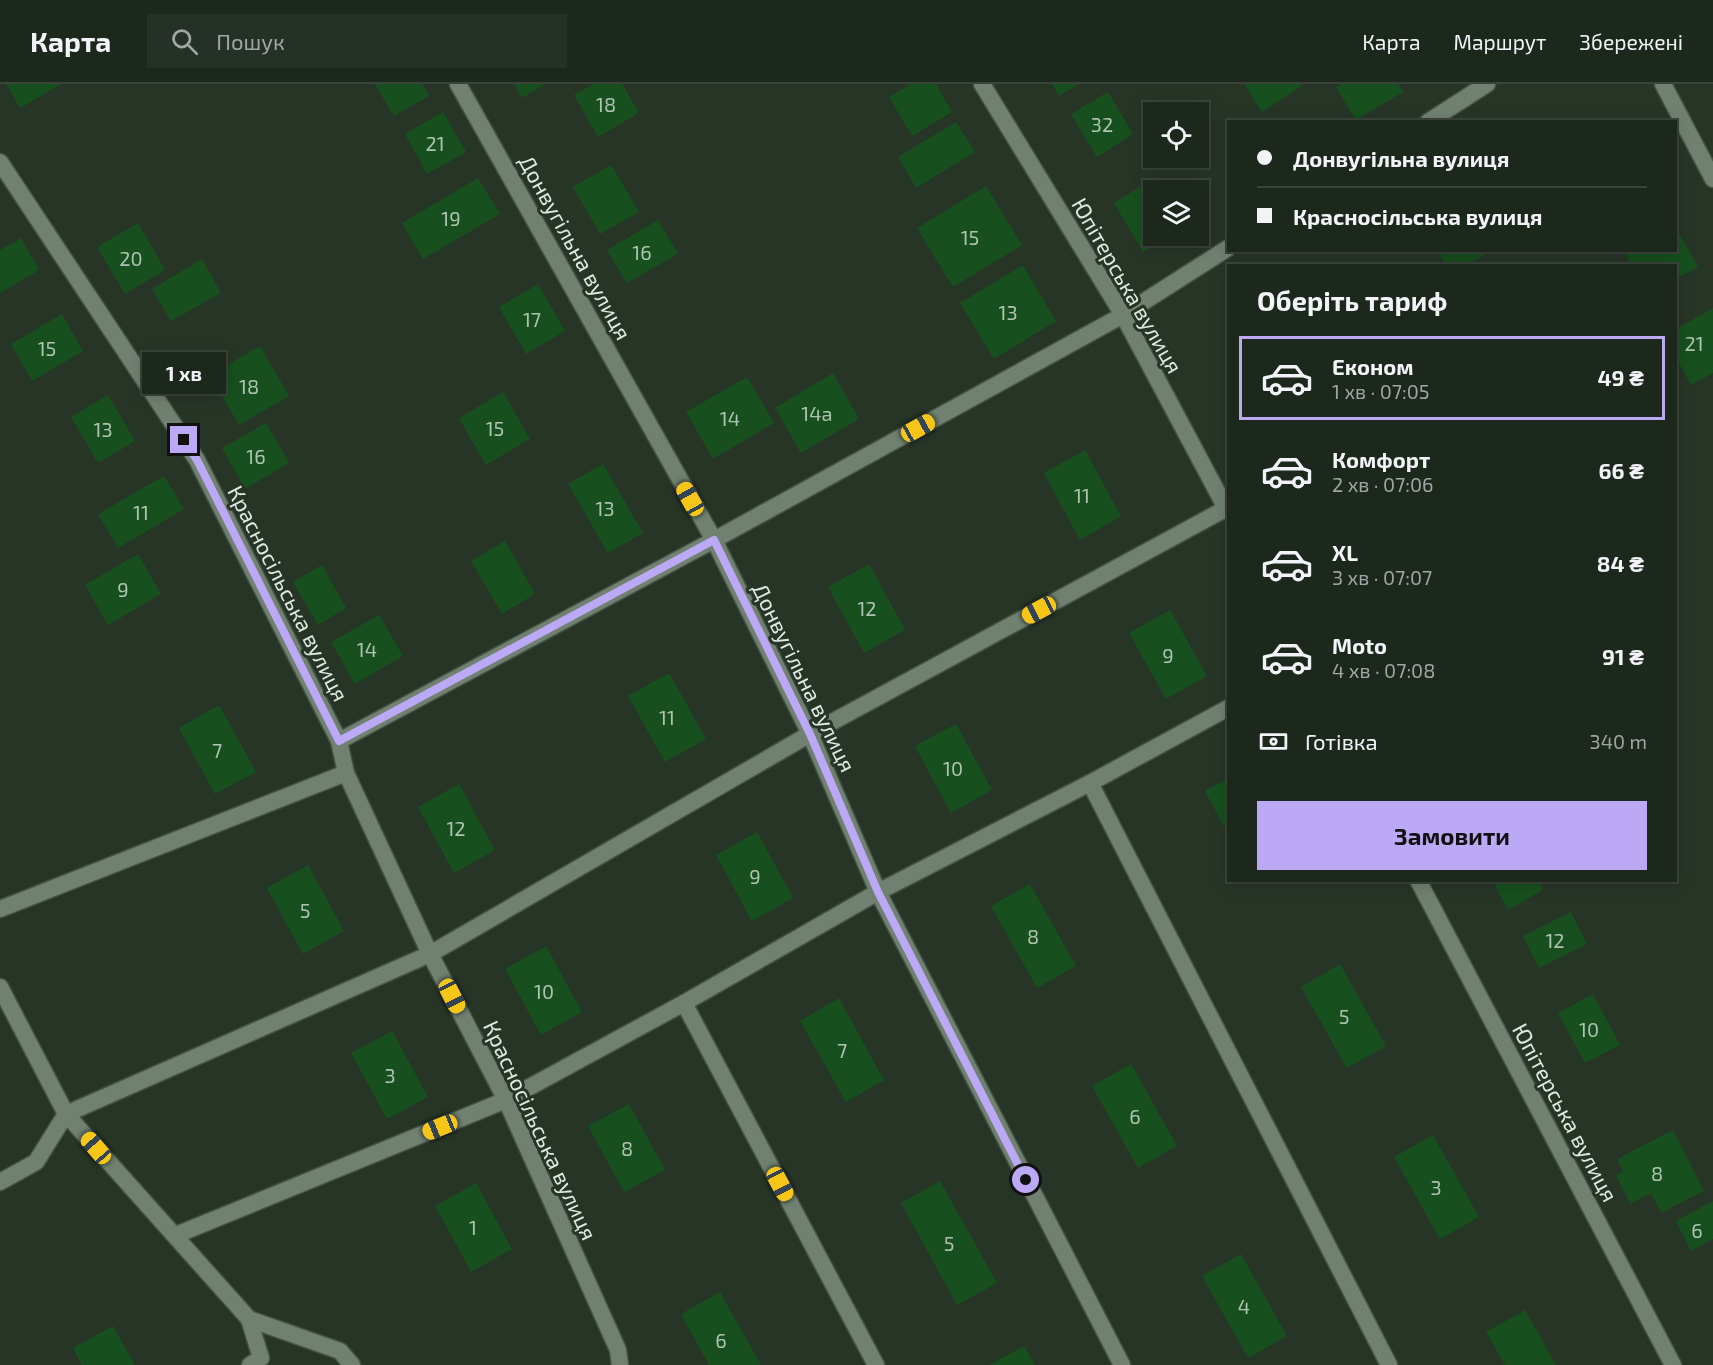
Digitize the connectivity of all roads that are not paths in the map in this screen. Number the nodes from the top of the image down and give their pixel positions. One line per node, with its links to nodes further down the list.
1 (458, 84): 12 (street, Донвугільна вулиця)
2 (982, 84): 9 (street, Юпітерська вулиця)
3 (1486, 84): 5 (street)
4 (1663, 84): 7 (street)
5 (1431, 120)
6 (0, 162): 15 (street, Красносільська вулиця)
7 (1713, 179)
8 (1227, 249): 9 (street)
9 (1123, 315): 10 (street, Юпітерська вулиця); 12 (street)
10 (1227, 508)
11 (1227, 511): 14 (street)
12 (714, 540): 14 (street, Донвугільна вулиця); 15 (street)
13 (1227, 709): 17 (street)
14 (810, 734): 19 (street, Донвугільна вулиця); 21 (street)
15 (339, 741): 16 (street, Красносільська вулиця)
16 (346, 773): 20 (street); 21 (street, Красносільська вулиця)
17 (1090, 783): 19 (street); 34 (street)
18 (1419, 882): 35 (street, Юпітерська вулиця)
19 (878, 892): 23 (street); 33 (street, Донвугільна вулиця)
20 (0, 909)
21 (430, 954): 24 (street, Красносільська вулиця); 25 (street)
22 (0, 987): 25 (street)
23 (684, 1003): 24 (street); 32 (street)
24 (506, 1100): 27 (street); 31 (street, Красносільська вулиця)
25 (66, 1114): 26 (street); 27 (street)
26 (0, 1182)
27 (176, 1235): 28 (street)
28 (249, 1319): 29 (street); 30 (street)
29 (250, 1365)
30 (352, 1365)
31 (620, 1365)
32 (876, 1365)
33 (1122, 1365)
34 (1389, 1365)
35 (1673, 1365)

